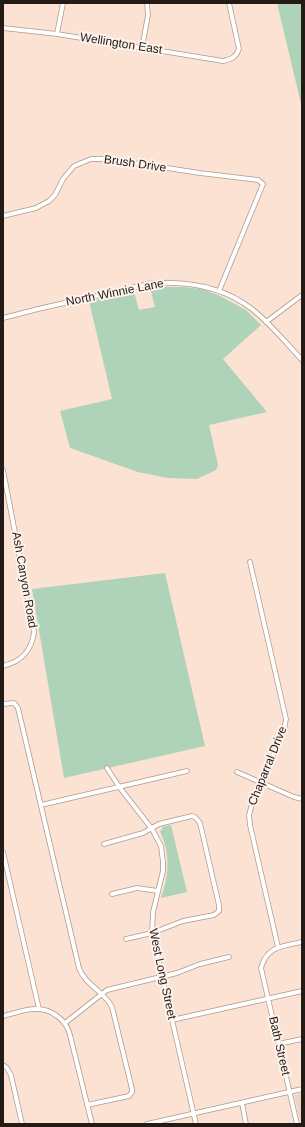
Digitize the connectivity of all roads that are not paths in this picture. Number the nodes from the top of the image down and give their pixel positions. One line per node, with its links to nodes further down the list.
1 (63, 3): 5 (street)
2 (147, 3): 6 (street)
3 (228, 3): 6 (street, Wellington East)
4 (3, 28): 5 (street, Wellington East)
5 (57, 34): 6 (street, Wellington East)
6 (142, 48)
7 (3, 216): 8 (street, Brush Drive)
8 (218, 291): 10 (street, North Winnie Lane); 11 (street, North Winnie Lane)
9 (302, 294): 11 (street)
10 (3, 318)
11 (266, 322): 12 (street, North Winnie Lane)
12 (302, 360)
13 (3, 470): 15 (street, Ash Canyon Road)
14 (250, 562): 20 (street, Chaparral Drive)
15 (3, 666)
16 (3, 704): 23 (street)
17 (107, 768): 21 (street, West Long Street)
18 (188, 771): 21 (street)
19 (237, 772): 20 (street)
20 (261, 783): 22 (street); 32 (street, Chaparral Drive)
21 (120, 788): 23 (street); 24 (street, West Long Street)
22 (302, 799)
23 (41, 805): 36 (street)
24 (152, 829): 25 (street); 27 (street, West Long Street); 29 (street)
25 (104, 844)
26 (3, 852): 38 (street)
27 (158, 891): 28 (street); 29 (street, West Long Street)
28 (112, 894)
29 (152, 933): 30 (street); 34 (street, West Long Street)
30 (126, 940)
31 (302, 942): 32 (street)
32 (278, 947): 37 (street, Bath Street)
33 (229, 957): 34 (street)
34 (162, 977): 36 (street); 40 (street, West Long Street)
35 (302, 991): 37 (street)
36 (101, 993): 41 (street); 48 (street)
37 (268, 999): 40 (street); 43 (street, Bath Street)
38 (39, 1009): 39 (street); 41 (street)
39 (3, 1016)
40 (172, 1020): 49 (street, West Long Street)
41 (65, 1023): 48 (street)
42 (302, 1039): 43 (street)
43 (278, 1044): 46 (street, Bath Street)
44 (3, 1065): 50 (street)
45 (302, 1089): 46 (street)
46 (289, 1092): 47 (street); 55 (street, Bath Street)
47 (242, 1103): 49 (street); 54 (street)
48 (87, 1104): 51 (street)
49 (194, 1114): 52 (street); 53 (street, West Long Street)
50 (22, 1124)
51 (92, 1124)
52 (147, 1124)
53 (196, 1124)
54 (246, 1124)
55 (297, 1124)

